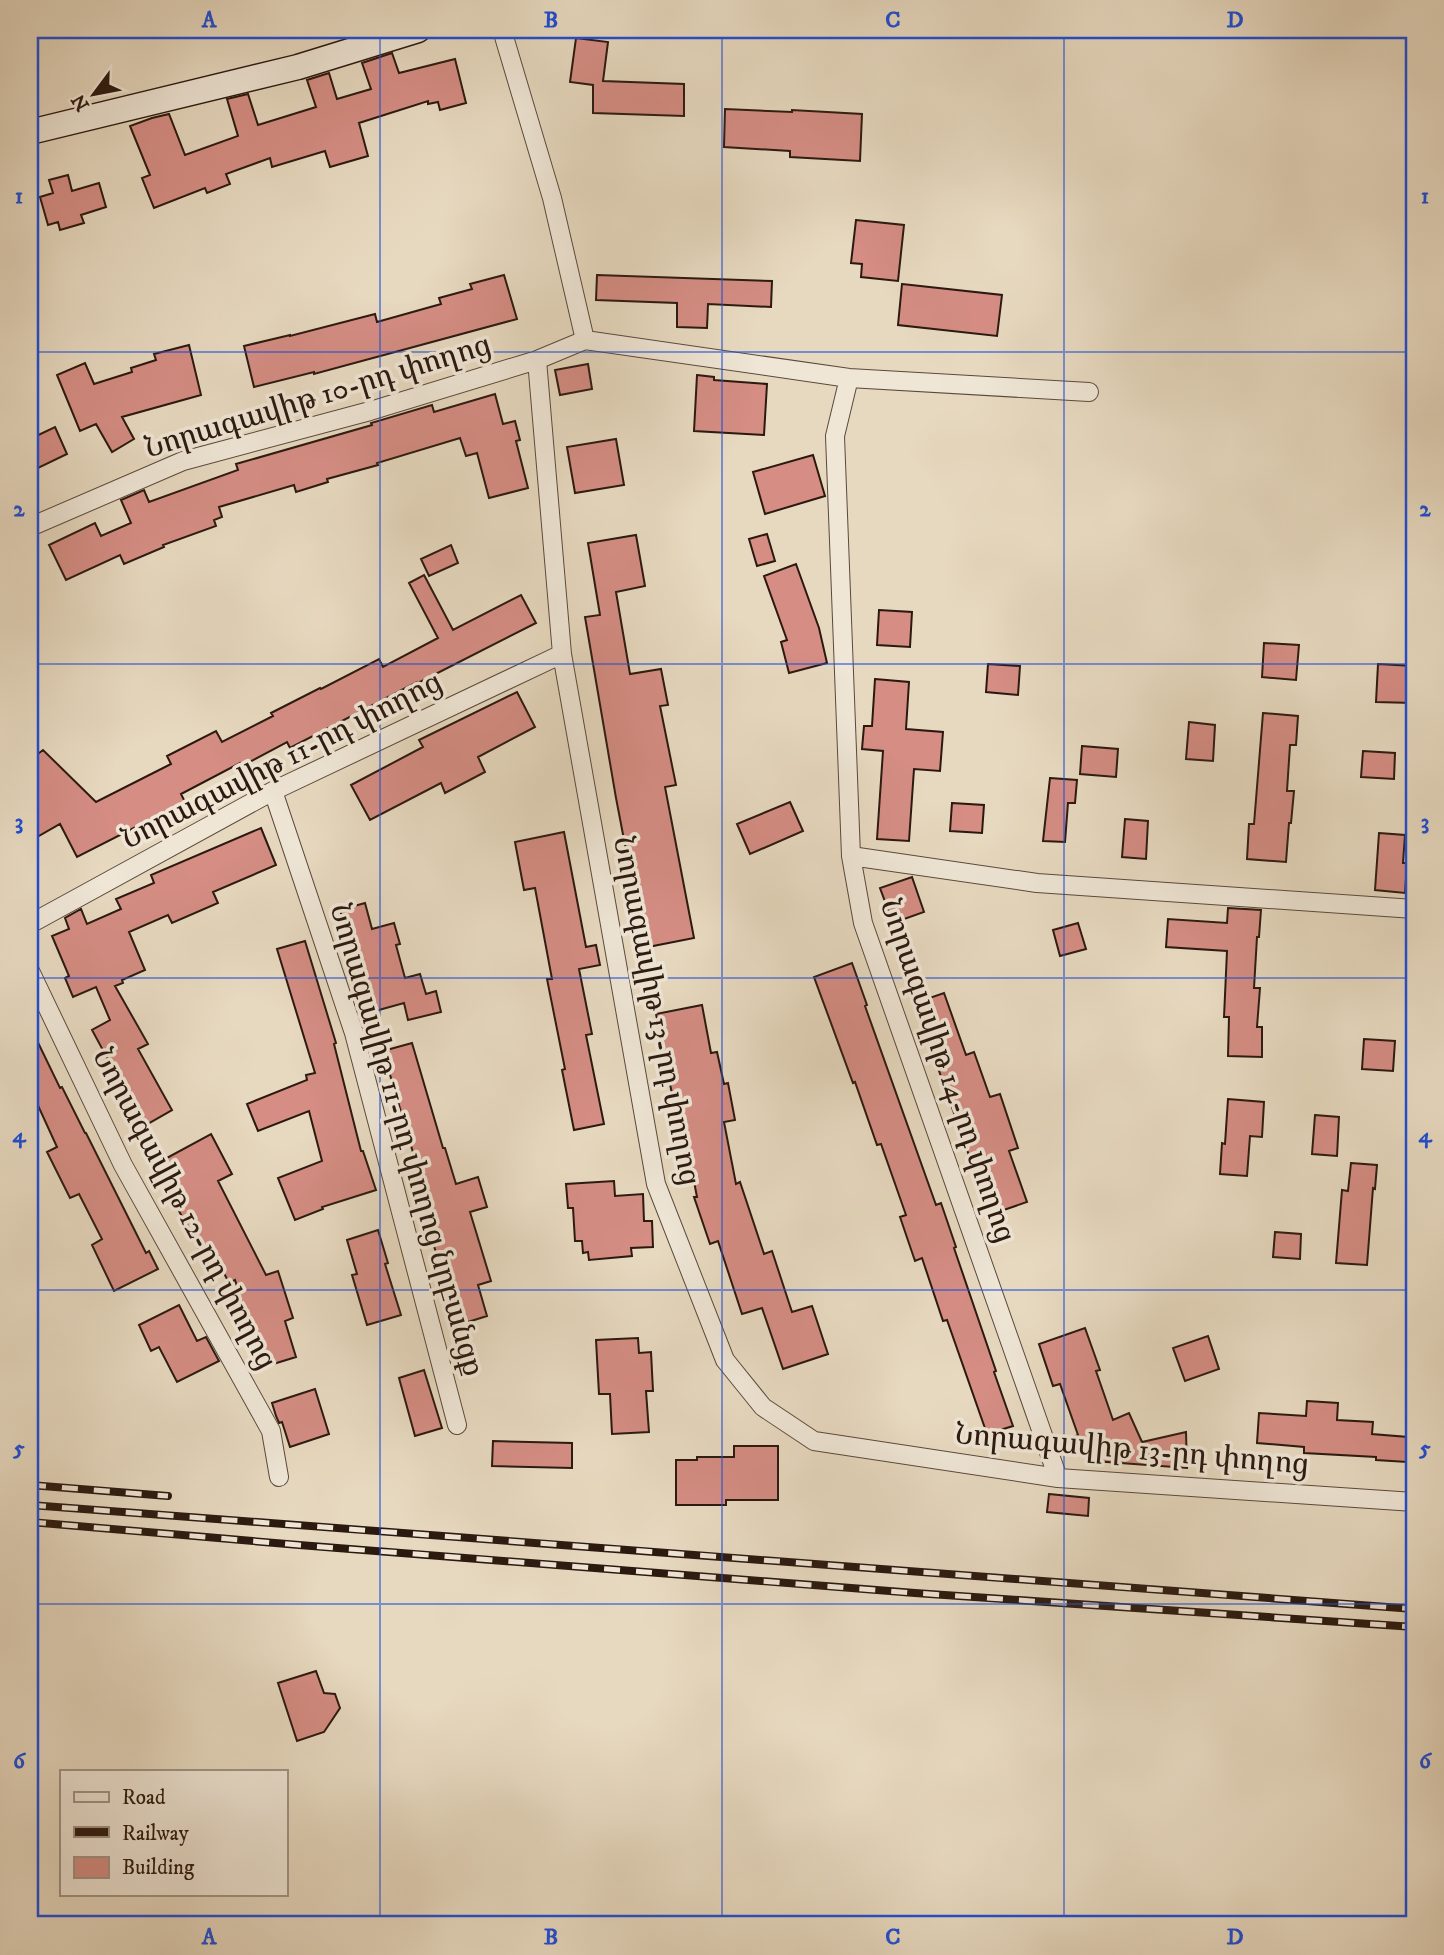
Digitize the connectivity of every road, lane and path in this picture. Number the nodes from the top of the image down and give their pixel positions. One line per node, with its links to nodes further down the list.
1 (418, 30): 3 (main road)
2 (502, 30): 4 (street)
3 (30, 132)
4 (585, 340): 5 (street, Նորագավիթ 10-րդ փողոց); 6 (street)
5 (537, 360): 8 (street, Նորագավիթ 10-րդ փողոց); 9 (street, Նորագավիթ 13-րդ փողոց)
6 (849, 378): 7 (street); 11 (street, Նորագավիթ 14-րդ փողոց)
7 (1089, 392)
8 (30, 527)
9 (562, 653): 10 (street, Նորագավիթ 11-րդ փողոց); 17 (street, Նորագավիթ 13-րդ փողոց)
10 (273, 791): 13 (street, Նորագավիթ 11-րդ փողոց); 15 (street, Նորագավիթ 11-րդ փողոց նրբանցք)
11 (851, 856): 12 (street); 17 (street, Նորագավիթ 14-րդ փողոց)
12 (1414, 909)
13 (30, 924)
14 (30, 971): 16 (street, Նորագավիթ 12-րդ փողոց)
15 (457, 1424)
16 (279, 1476)
17 (1058, 1478): 18 (street, Նորագավիթ 13-րդ փողոց)
18 (1414, 1502)

